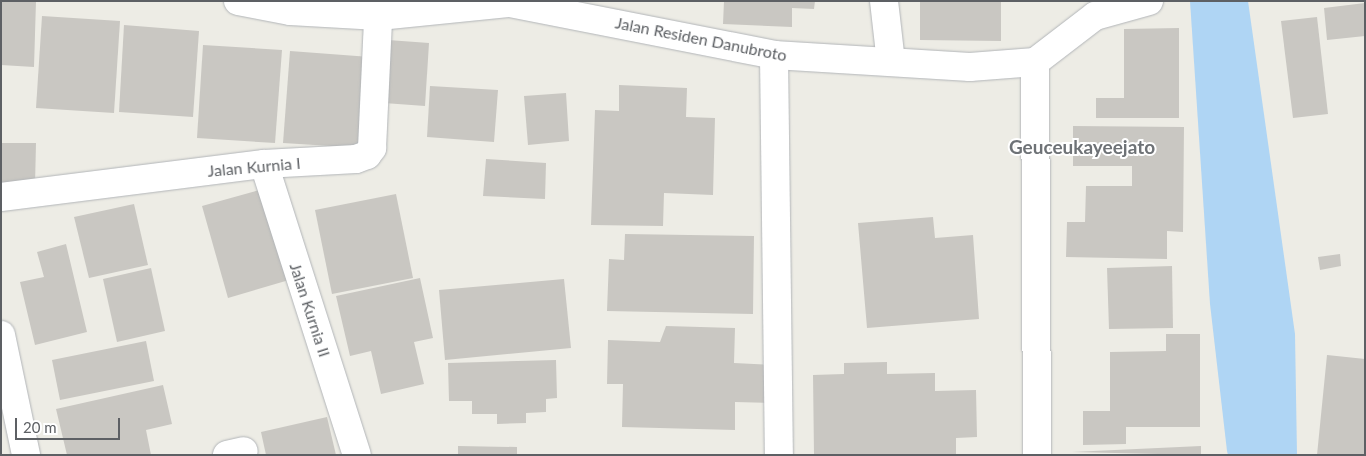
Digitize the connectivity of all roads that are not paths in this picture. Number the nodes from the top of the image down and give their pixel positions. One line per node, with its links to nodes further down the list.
1 (238, 1): 4 (street, Jalan Residen Danubroto)
2 (884, 1): 6 (street)
3 (1142, 2): 7 (street)
4 (379, 9): 5 (street, Jalan Residen Danubroto); 8 (street, Jalan Kurnia I)
5 (774, 55): 6 (street, Jalan Residen Danubroto); 14 (street)
6 (891, 62): 7 (street, Jalan Residen Danubroto)
7 (1036, 62): 15 (street)
8 (264, 164): 9 (street, Jalan Kurnia I); 13 (street, Jalan Kurnia II)
9 (1, 197)
10 (1, 335): 11 (street)
11 (5, 382): 12 (street)
12 (26, 455)
13 (357, 455)
14 (779, 455)
15 (1037, 455)

